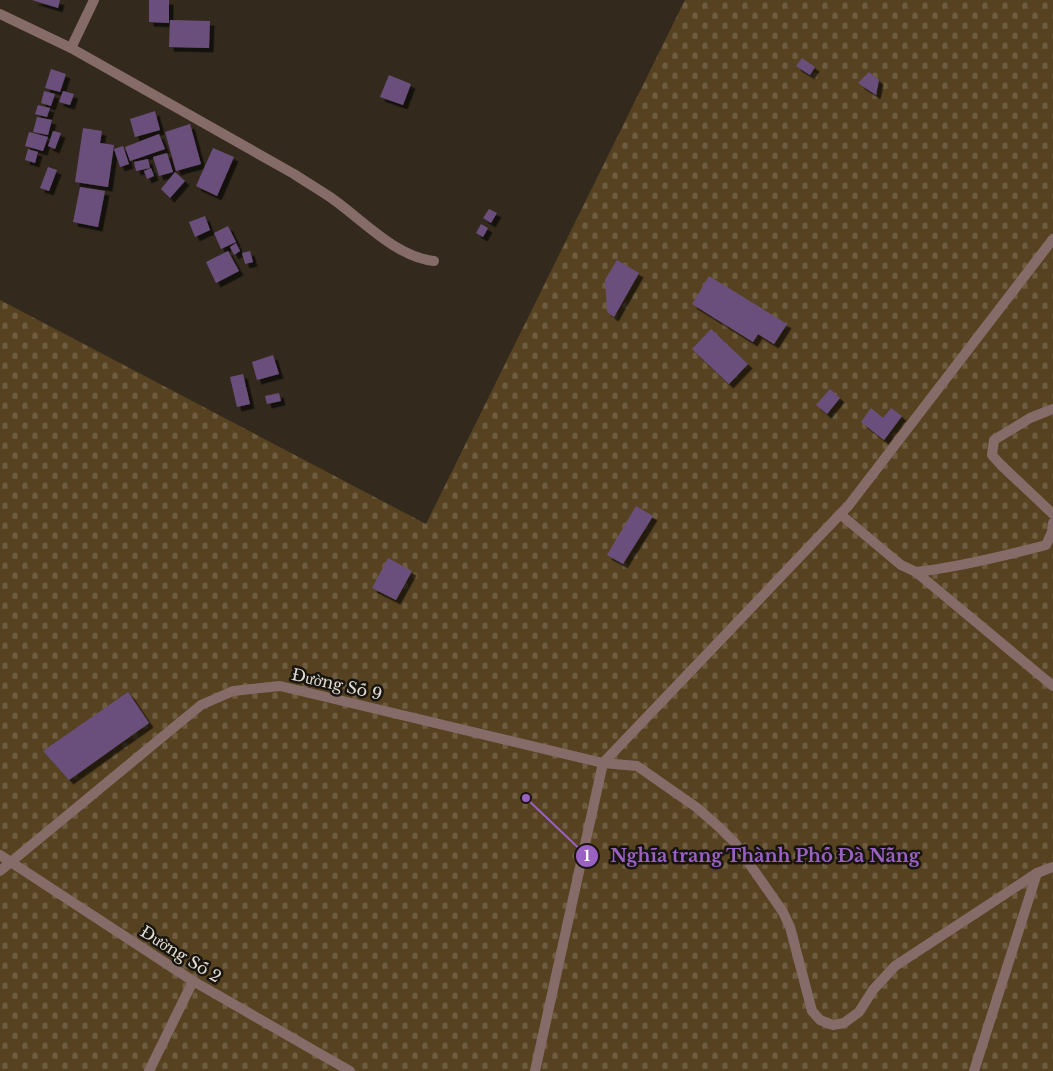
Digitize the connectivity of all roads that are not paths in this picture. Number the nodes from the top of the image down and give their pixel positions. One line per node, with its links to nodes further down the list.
1 (94, 0): 3 (street)
2 (0, 14): 3 (street)
3 (71, 48): 5 (street)
4 (1053, 240): 7 (street)
5 (434, 261)
6 (1053, 409): 8 (street)
7 (840, 514): 10 (street); 12 (street)
8 (1053, 514)
9 (1053, 523): 10 (street)
10 (916, 572): 11 (street)
11 (1053, 686)
12 (602, 763): 14 (street, Đường Số 9); 17 (street, Đường Số 9); 21 (street)
13 (0, 856): 14 (street, Đường Số 2)
14 (10, 862): 16 (street, Đường Số 9); 18 (street, Đường Số 2)
15 (1053, 867): 17 (street)
16 (0, 870)
17 (1037, 872): 22 (street)
18 (194, 981): 19 (street); 20 (street, Đường Số 2)
19 (149, 1071)
20 (350, 1071)
21 (535, 1071)
22 (974, 1071)

